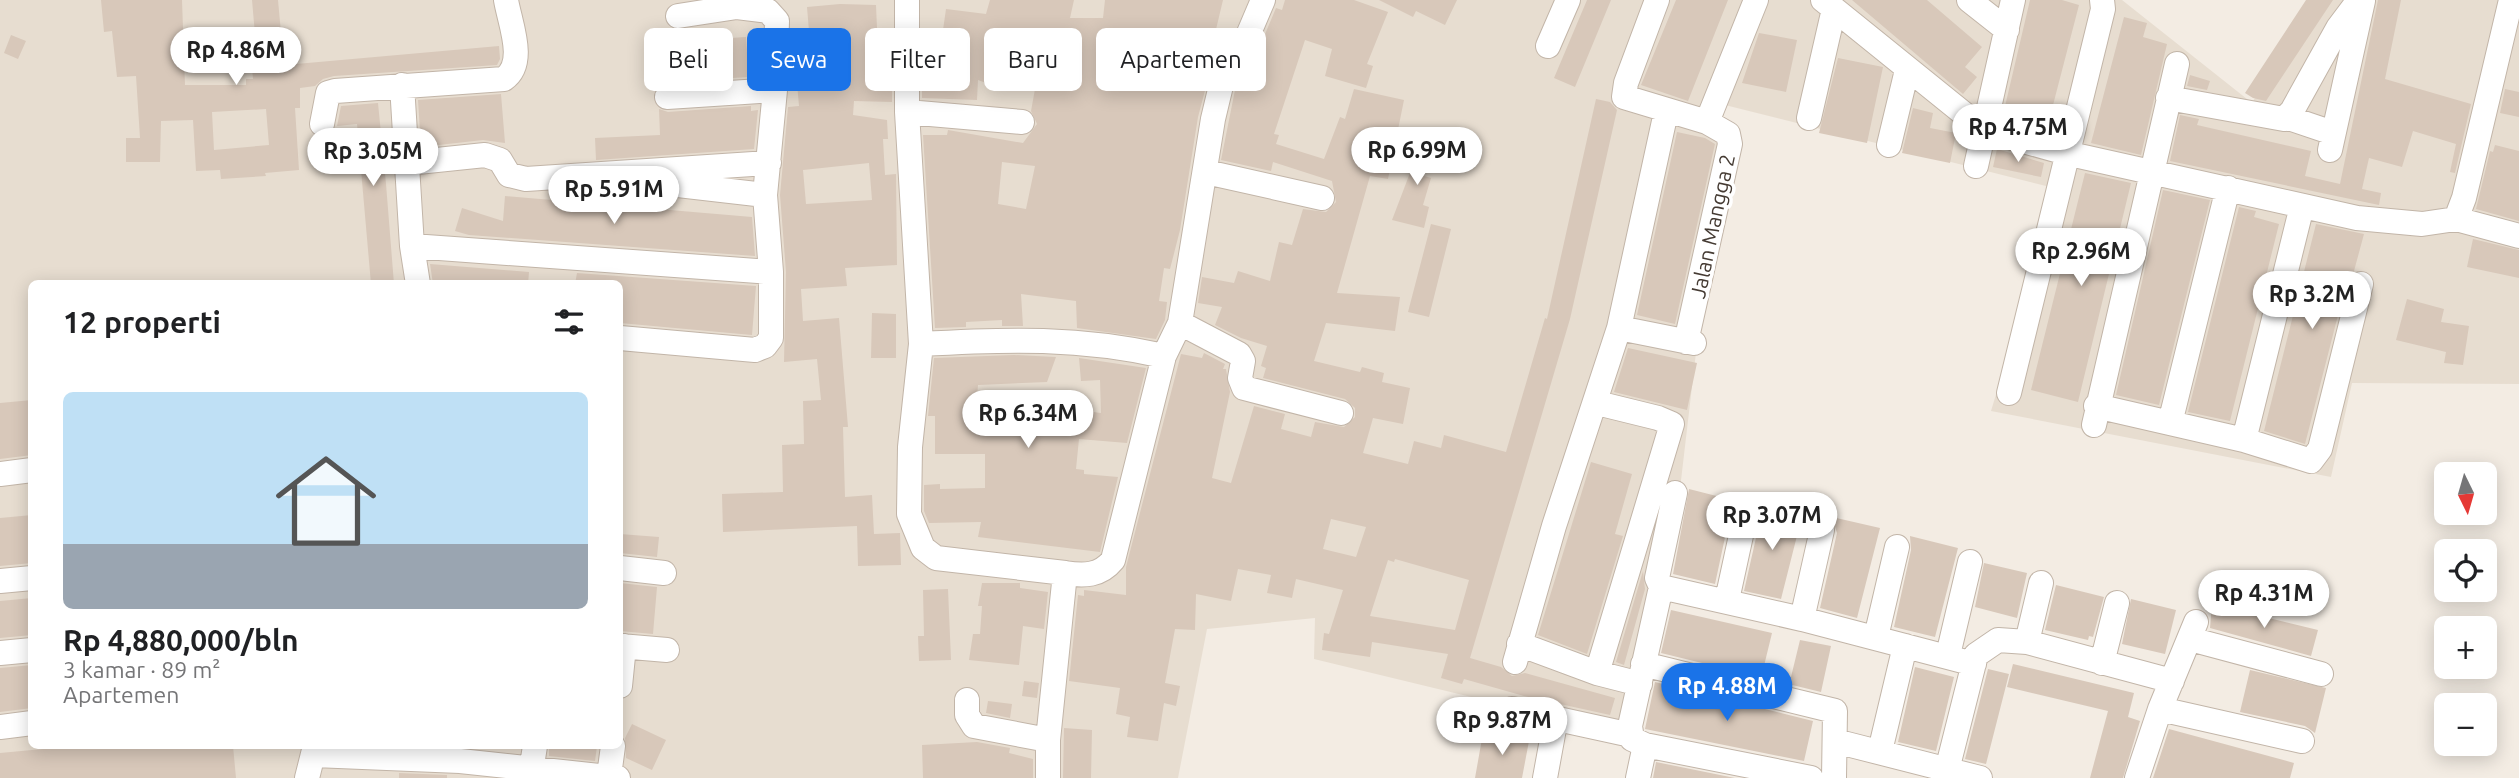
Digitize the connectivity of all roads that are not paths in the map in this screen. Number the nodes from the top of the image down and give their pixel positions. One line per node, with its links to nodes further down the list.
1 (506, 0): 19 (street)
2 (907, 0): 24 (street)
3 (1263, 0): 39 (street)
4 (1567, 0): 16 (street)
5 (1657, 0): 25 (street)
6 (1756, 0): 29 (street)
7 (1969, 0): 15 (street)
8 (2013, 0): 15 (street)
9 (2102, 0): 33 (street)
10 (2361, 0): 26 (street); 26 (street)
11 (2511, 0): 44 (street)
12 (1829, 4): 18 (street); 27 (street)
13 (678, 16): 14 (street)
14 (778, 28)
15 (2007, 30): 31 (street)
16 (1548, 46)
17 (2176, 64): 23 (street)
18 (1907, 70): 31 (street); 32 (street)
19 (401, 85): 30 (street); 34 (street)
20 (760, 91): 22 (street)
21 (775, 91): 35 (street)
22 (667, 97)
23 (2168, 98): 26 (street); 37 (street)
24 (907, 111): 28 (street); 53 (street)
25 (1667, 112): 29 (street); 51 (street)
26 (2286, 117)
27 (1809, 118)
28 (1022, 122)
29 (1707, 122): 51 (street, Jalan Mangga 2)
30 (322, 124)
31 (1984, 130): 33 (street); 36 (street)
32 (1889, 145)
33 (2070, 153): 37 (street); 55 (street)
34 (408, 163): 38 (street); 46 (street)
35 (769, 163): 38 (street); 41 (street)
36 (1976, 166)
37 (2152, 171): 40 (street); 58 (street)
38 (638, 172): 41 (street)
39 (1206, 172): 42 (street); 50 (street)
40 (2228, 188): 43 (street); 58 (street)
41 (765, 195): 47 (street)
42 (1322, 198)
43 (2302, 206): 44 (street); 59 (street)
44 (2456, 219): 45 (street)
45 (2519, 236)
46 (412, 246): 47 (street); 48 (street)
47 (771, 272): 52 (street)
48 (417, 280)
49 (2361, 284): 59 (street)
50 (1180, 323): 54 (street); 57 (street)
51 (1619, 328): 56 (street)
52 (623, 338)
53 (921, 344): 54 (street); 69 (street)
54 (1164, 356): 69 (street)
55 (2009, 393)
56 (1597, 404): 87 (street); 87 (street)
57 (1341, 413)
58 (2170, 423): 59 (street)
59 (2244, 440)
60 (28, 470): 61 (street)
61 (0, 474)
62 (1675, 493): 73 (street)
63 (1745, 517): 74 (street)
64 (1822, 530): 76 (street)
65 (1897, 547): 77 (street)
66 (1970, 562): 84 (street)
67 (623, 568): 68 (street)
68 (664, 573)
69 (1065, 573): 97 (street)
70 (28, 578): 71 (street)
71 (0, 581)
72 (2041, 583): 78 (street)
73 (1661, 587): 74 (street); 88 (street)
74 (1727, 600): 76 (street)
75 (2117, 603): 85 (street)
76 (1802, 619): 77 (street)
77 (1876, 637): 80 (street)
78 (2027, 642): 85 (street); 86 (street)
79 (623, 646): 82 (street)
80 (1905, 646): 84 (street); 103 (street)
81 (28, 650): 83 (street)
82 (667, 650)
83 (0, 653)
84 (1948, 655): 86 (street)
85 (2102, 663): 90 (street)
86 (1975, 664): 107 (street)
87 (1597, 673): 88 (street)
88 (1642, 674): 98 (street); 99 (street)
89 (2320, 674): 90 (street)
90 (2172, 681): 93 (street)
91 (967, 700): 97 (street)
92 (1511, 709): 94 (street)
93 (2160, 709): 100 (street); 115 (street)
94 (1556, 718): 98 (street); 110 (street)
95 (28, 724): 96 (street)
96 (0, 727)
97 (1048, 740): 109 (street)
98 (1638, 740): 111 (street); 112 (street)
99 (1835, 741): 103 (street); 113 (street)
100 (2302, 741)
101 (613, 749): 108 (street)
102 (395, 751): 104 (street); 105 (street)
103 (1880, 751): 107 (street)
104 (460, 753): 106 (street)
105 (312, 760)
106 (532, 764): 108 (street)
107 (1947, 770): 114 (street)
108 (614, 777)
109 (1048, 778)
110 (1545, 778)
111 (1638, 778)
112 (1811, 778)
113 (1834, 778)
114 (1980, 778)
115 (2137, 778)

